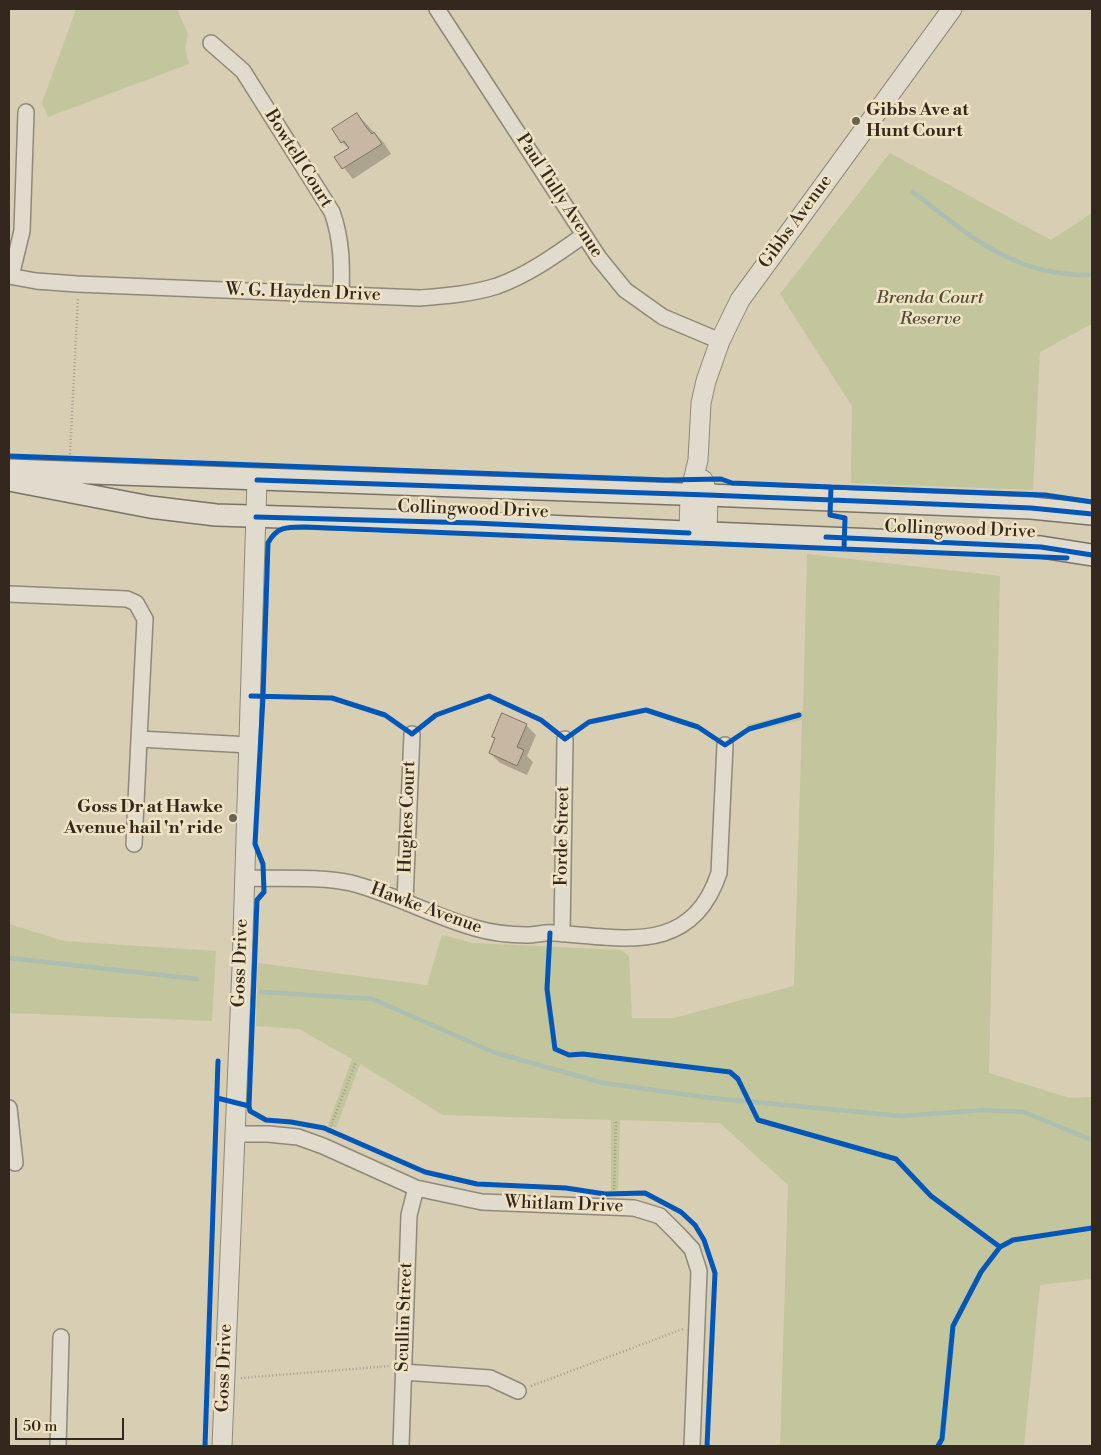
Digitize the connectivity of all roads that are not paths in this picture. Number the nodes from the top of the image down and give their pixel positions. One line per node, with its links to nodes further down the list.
1 (436, 9): 5 (street, Paul Tully Avenue)
2 (952, 9): 8 (street, Gibbs Avenue)
3 (211, 43): 7 (street, Bowtell Court)
4 (26, 112): 6 (street)
5 (584, 235): 7 (street, W. G. Hayden Drive); 8 (street, Paul Tully Avenue)
6 (10, 276): 7 (street, W. G. Hayden Drive)
7 (341, 294)
8 (720, 341): 12 (street, Gibbs Avenue)
9 (9, 470): 11 (main road, Collingwood Drive)
10 (9, 480): 14 (main road, Collingwood Drive)
11 (257, 480): 12 (main road, Collingwood Drive); 14 (street, Goss Drive)
12 (699, 494): 13 (main road, Collingwood Drive); 15 (street, Gibbs Avenue)
13 (1092, 514)
14 (256, 517): 15 (main road, Collingwood Drive); 21 (street, Goss Drive)
15 (698, 533): 16 (main road, Collingwood Drive)
16 (1092, 555)
17 (9, 594): 20 (street)
18 (412, 734): 25 (street, Hughes Court)
19 (565, 739): 26 (street, Forde Street)
20 (139, 740): 21 (street); 23 (street)
21 (249, 745): 24 (street, Goss Drive)
22 (725, 745): 26 (street, Hawke Avenue)
23 (134, 844)
24 (245, 878): 25 (street, Hawke Avenue); 28 (street, Goss Drive)
25 (405, 900): 26 (street, Hawke Avenue)
26 (562, 934)
27 (9, 1108): 29 (street)
28 (234, 1134): 30 (street, Whitlam Drive); 35 (street, Goss Drive)
29 (15, 1163)
30 (416, 1188): 32 (street, Scullin Street); 37 (street, Whitlam Drive)
31 (61, 1337): 34 (street)
32 (403, 1368): 33 (street); 36 (street, Scullin Street)
33 (518, 1391)
34 (58, 1446)
35 (222, 1446)
36 (401, 1446)
37 (692, 1446)

